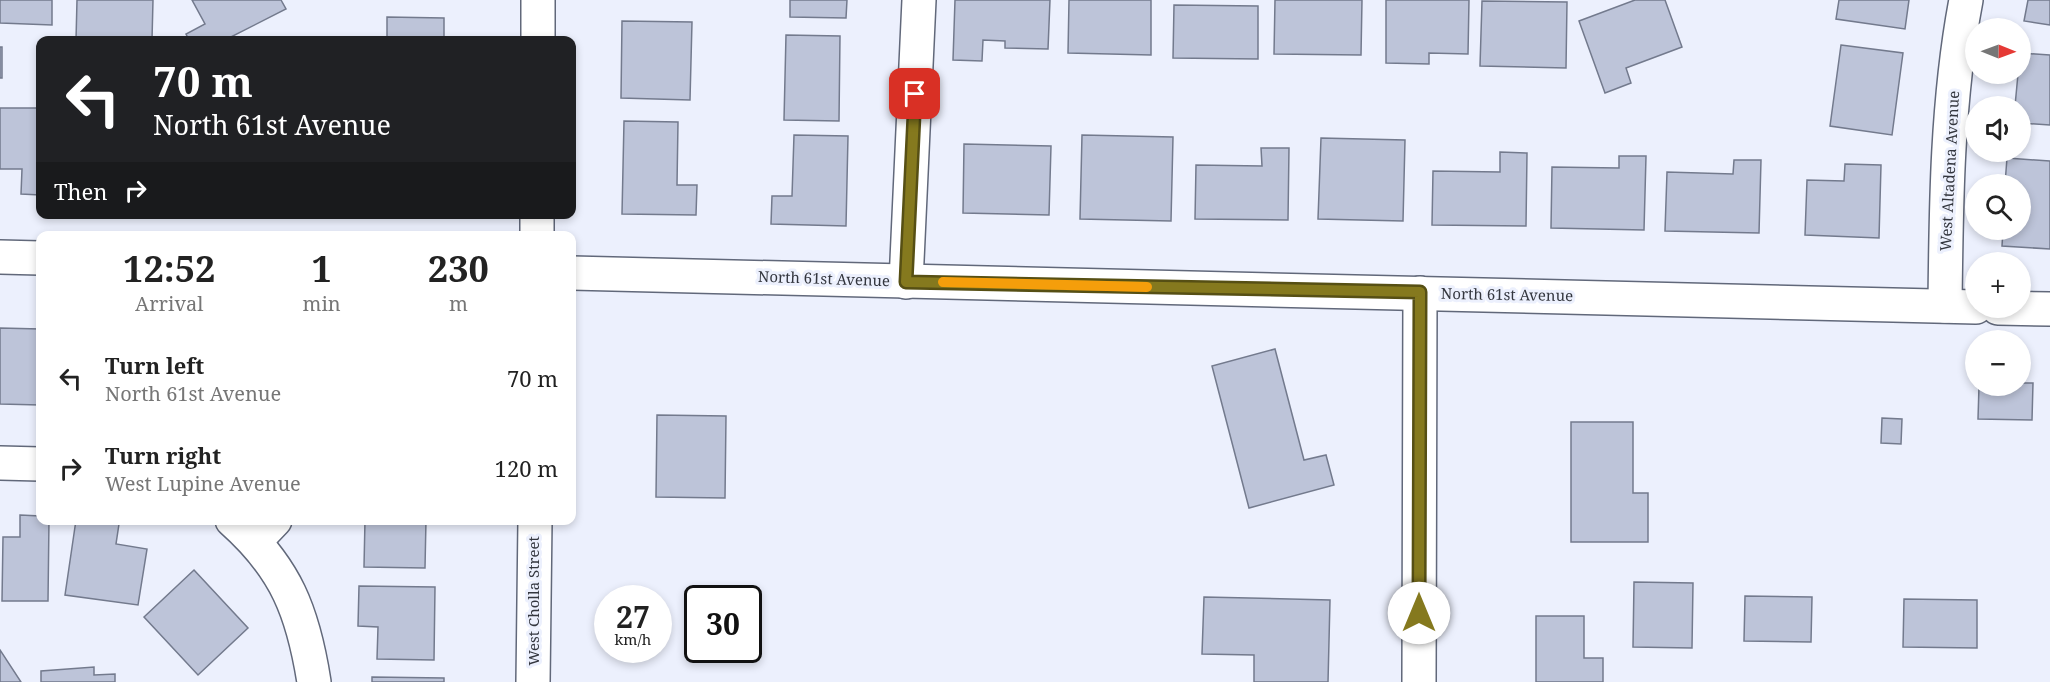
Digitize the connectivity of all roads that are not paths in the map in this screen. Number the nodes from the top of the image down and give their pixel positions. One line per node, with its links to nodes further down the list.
1 (538, 0): 4 (street)
2 (919, 0): 8 (street)
3 (1966, 0): 10 (street, West Altadena Avenue)
4 (538, 36)
5 (0, 257): 6 (street)
6 (36, 258)
7 (576, 273): 8 (street, North 61st Avenue)
8 (906, 282): 9 (street, North 61st Avenue)
9 (1420, 292): 10 (street, North 61st Avenue); 19 (street)
10 (1960, 306)
11 (2031, 309): 12 (street)
12 (2050, 309)
13 (0, 463): 14 (street)
14 (36, 464)
15 (535, 525): 18 (street, West Cholla Street)
16 (254, 527): 17 (street)
17 (314, 682)
18 (534, 682)
19 (1419, 682)

